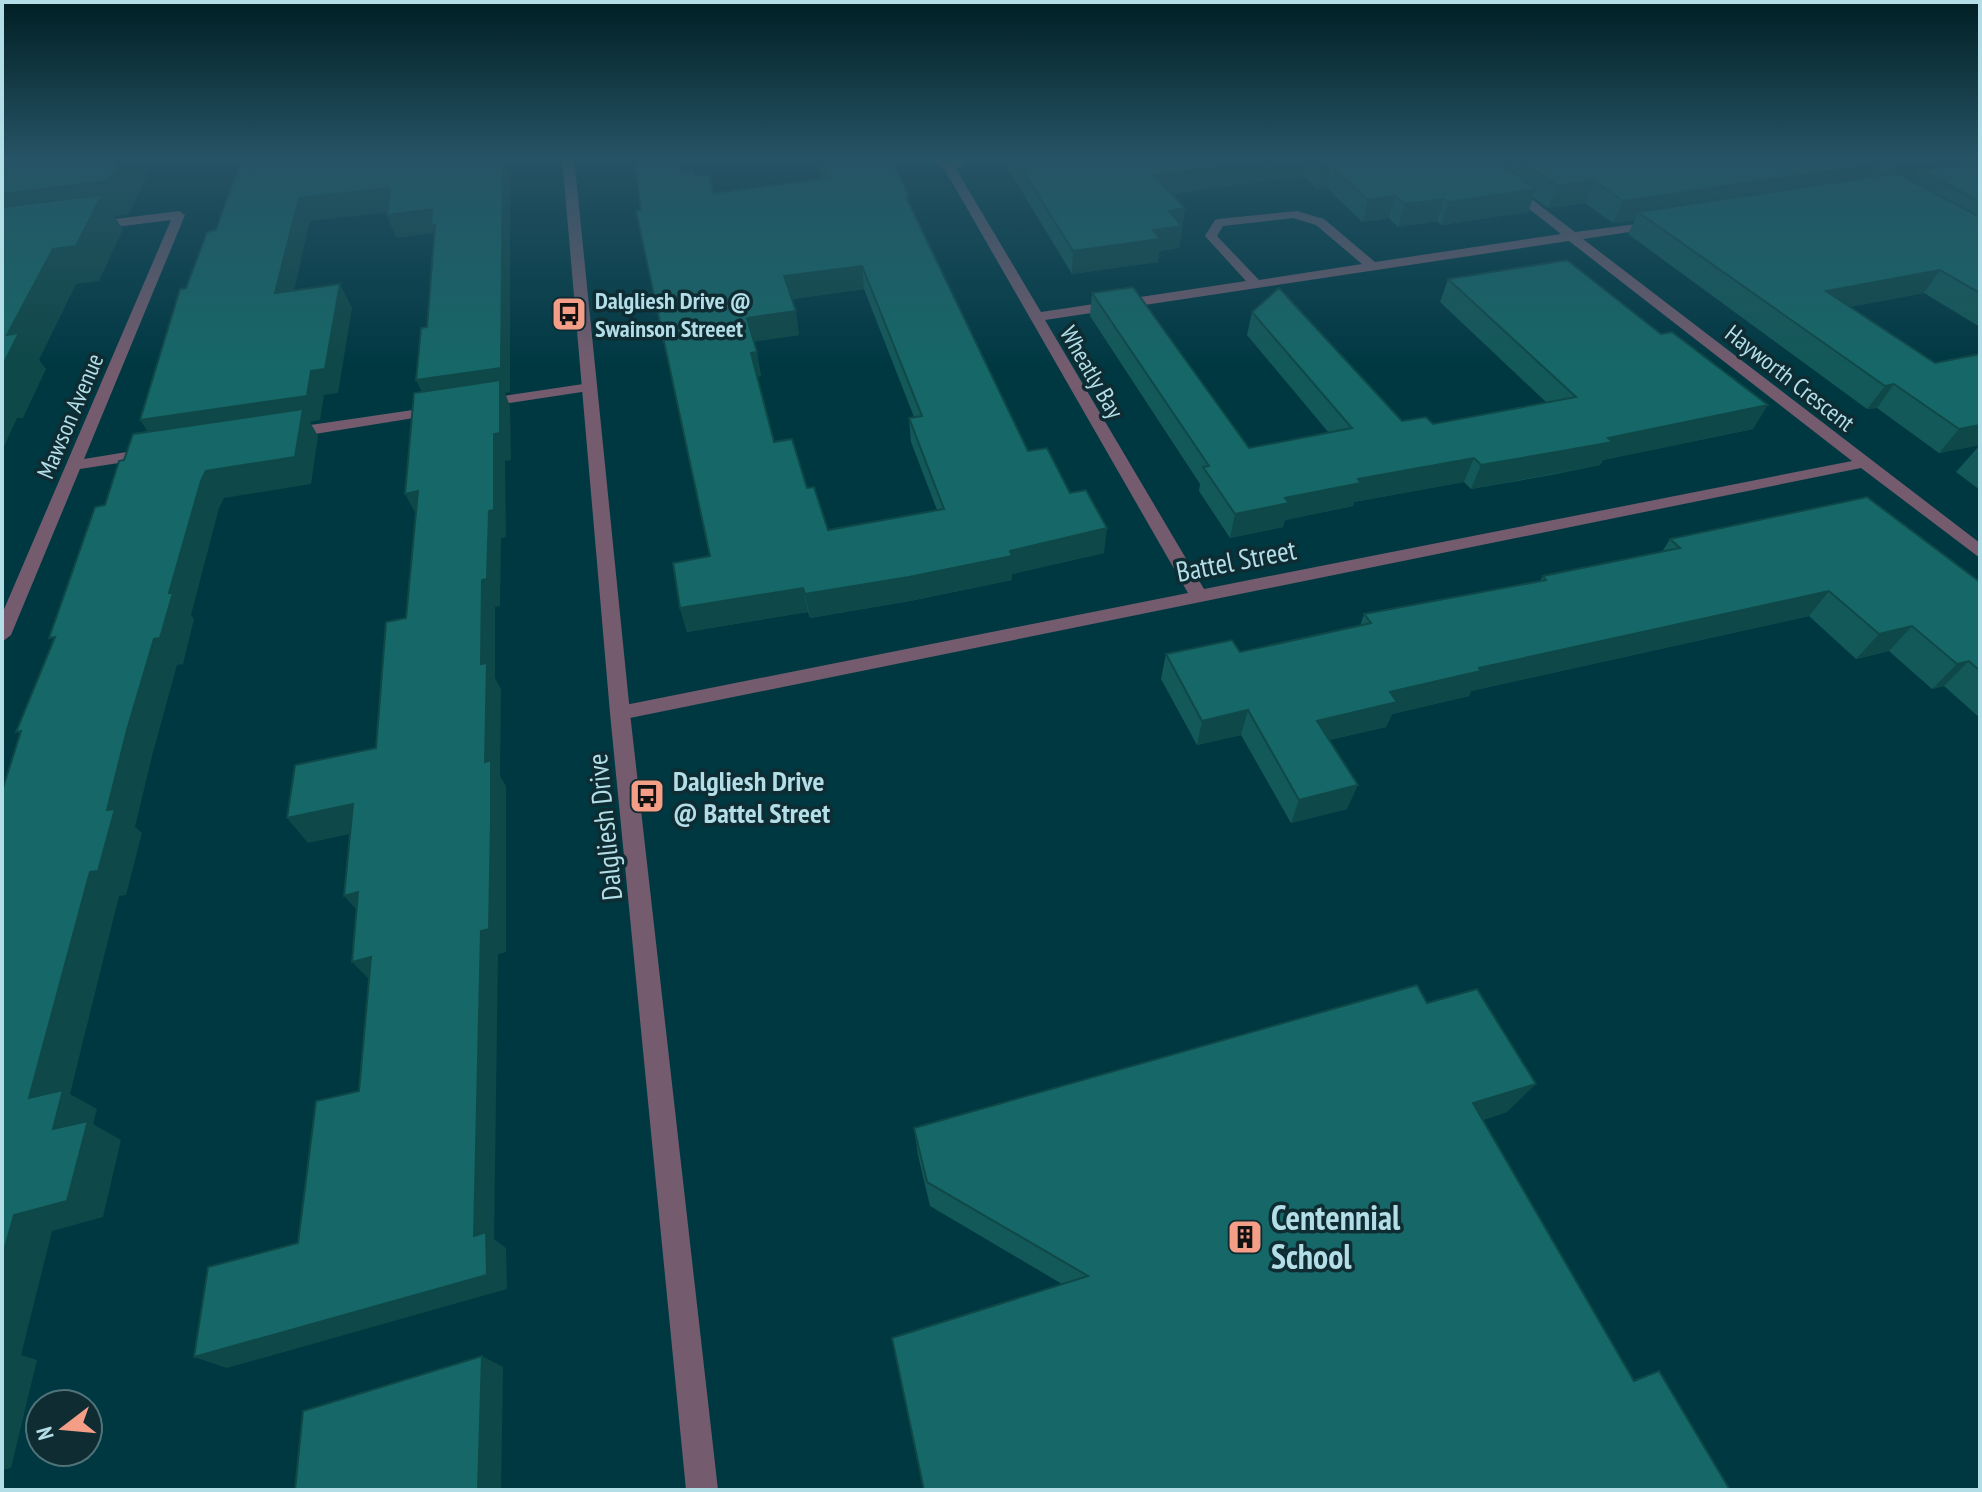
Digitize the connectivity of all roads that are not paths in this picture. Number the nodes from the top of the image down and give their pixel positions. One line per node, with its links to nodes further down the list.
1 (87, 227): 9 (street, Mawson Avenue)
2 (174, 227): 18 (street, Mawson Avenue)
3 (575, 227): 14 (street, Dalgliesh Drive)
4 (983, 227): 13 (street, Wheatly Bay)
5 (1217, 227): 12 (street)
6 (1325, 227): 11 (street)
7 (1560, 227): 10 (street, Hayworth Crescent)
8 (1639, 227): 10 (street)
9 (76, 228)
10 (1574, 237): 11 (street); 17 (street, Hayworth Crescent)
11 (1372, 266): 12 (street)
12 (1256, 284): 13 (street)
13 (1035, 317): 20 (street, Wheatly Bay)
14 (590, 387): 15 (street); 22 (street, Dalgliesh Drive)
15 (278, 434)
16 (169, 451): 18 (street)
17 (1864, 463): 19 (street, Hayworth Crescent); 20 (street, Battel Street)
18 (76, 465): 21 (street, Mawson Avenue)
19 (1980, 552)
20 (1199, 596): 22 (street, Battel Street)
21 (2, 635)
22 (620, 713): 23 (street, Dalgliesh Drive)
23 (702, 1490)

